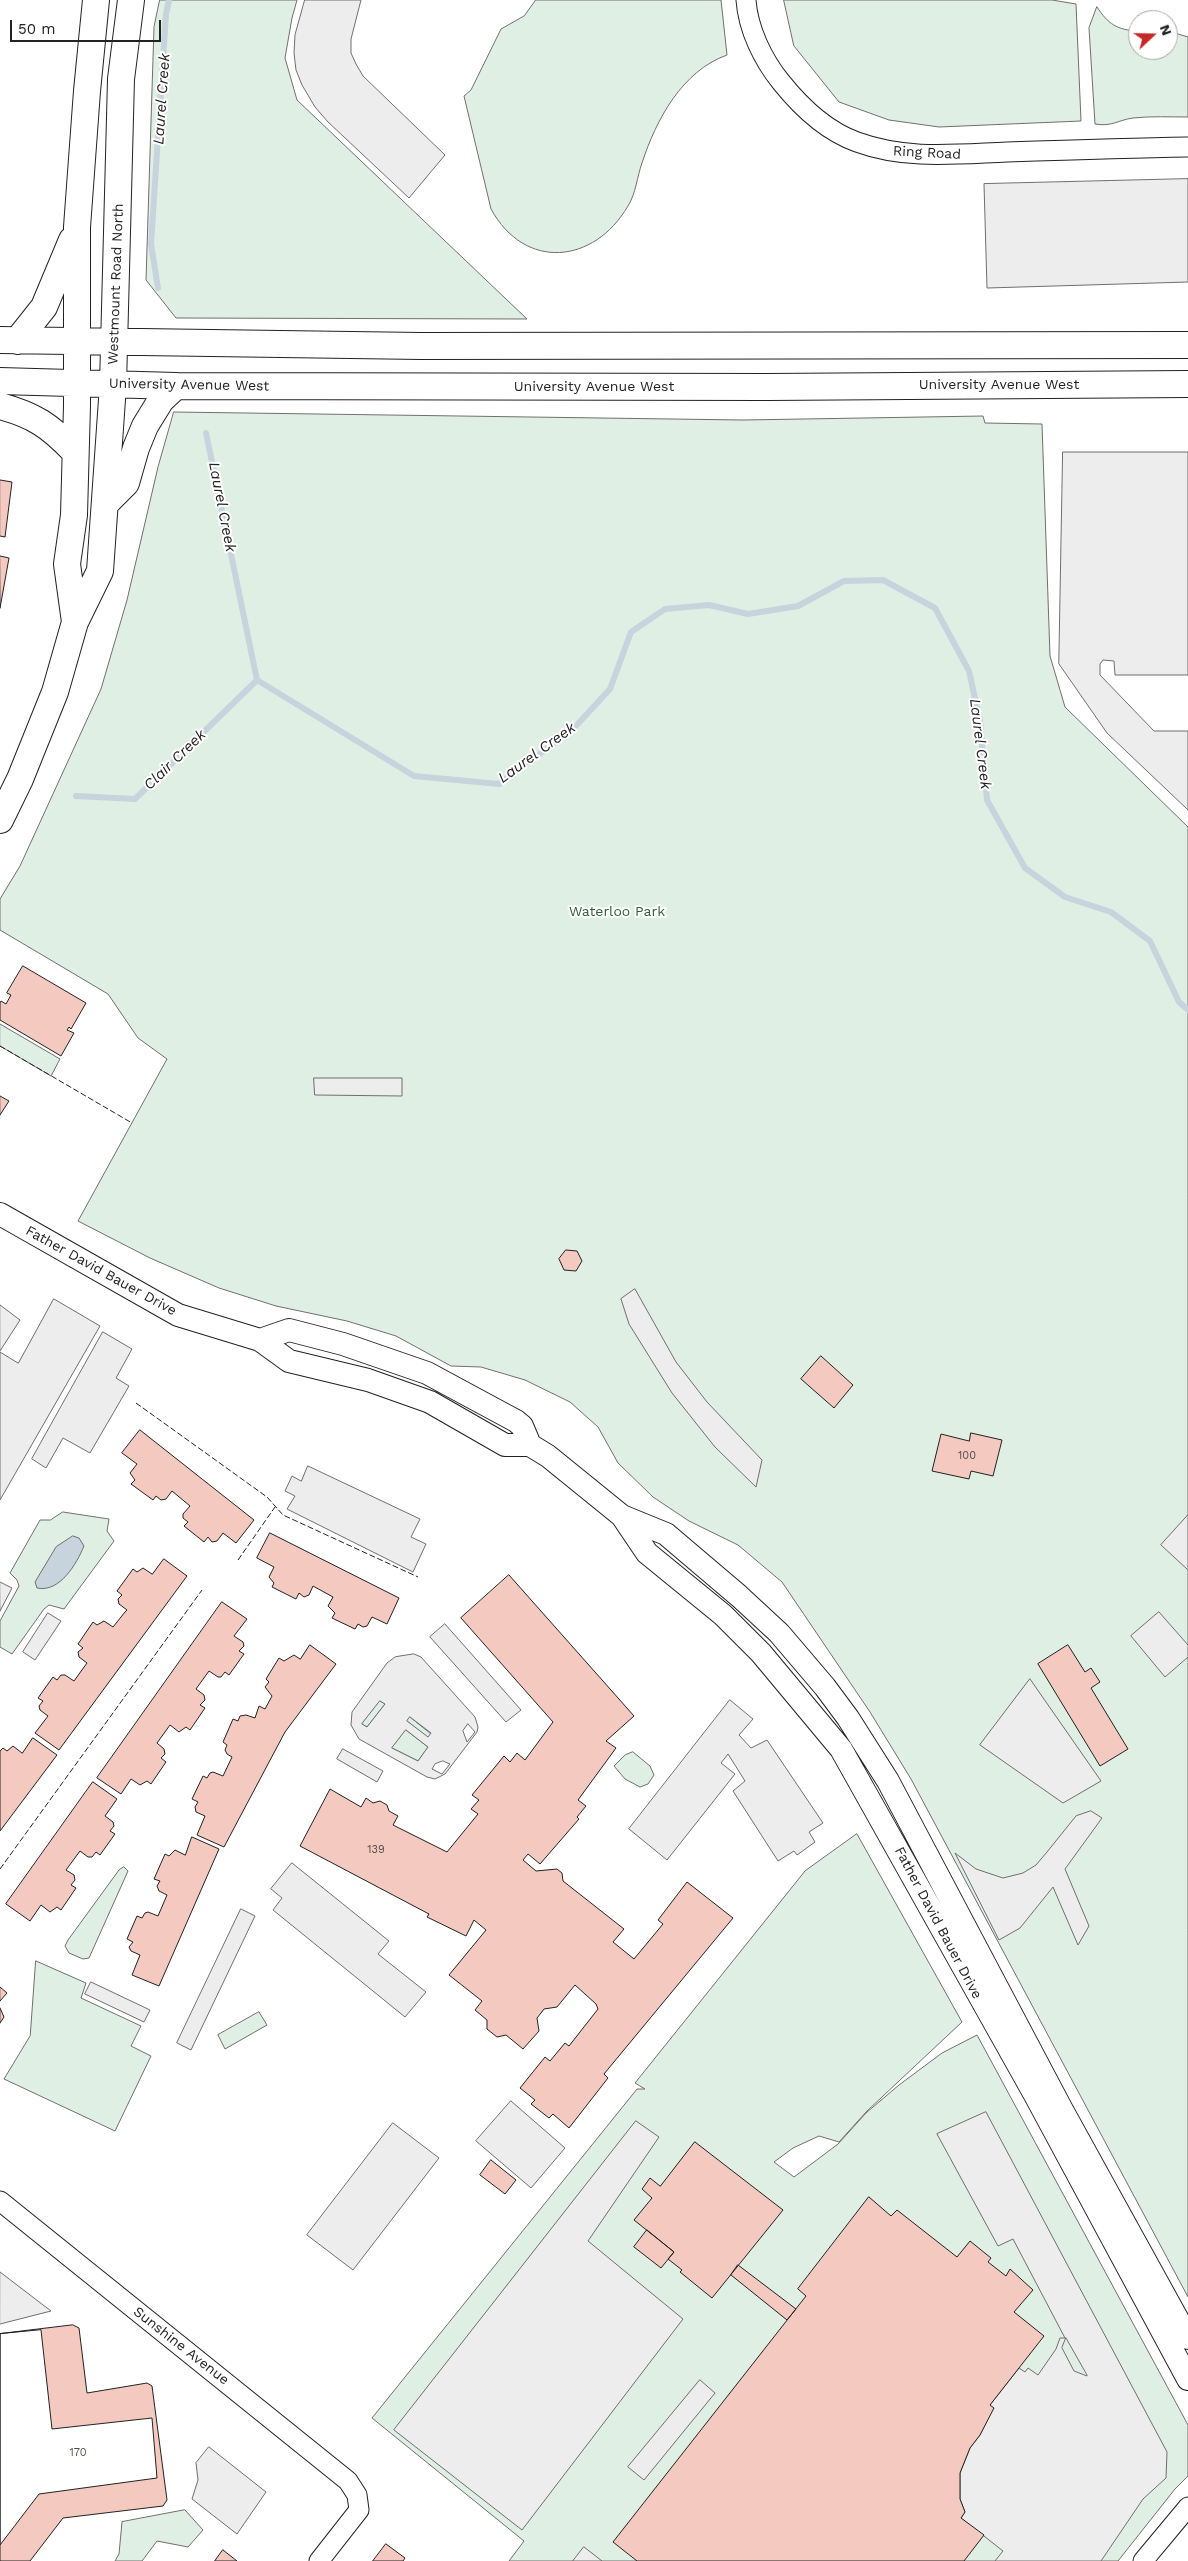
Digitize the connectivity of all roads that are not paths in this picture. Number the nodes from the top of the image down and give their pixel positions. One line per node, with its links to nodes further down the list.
1 (96, 0): 5 (main road, Westmount Road North)
2 (130, 0): 8 (main road, Westmount Road North)
3 (746, 0): 4 (street, Ring Road)
4 (1188, 147)
5 (77, 228): 6 (main road); 7 (main road, Westmount Road North)
6 (8, 341): 7 (main road)
7 (78, 343): 8 (main road); 11 (main road, Westmount Road North)
8 (115, 343): 9 (main road); 13 (main road, Westmount Road North)
9 (1188, 345)
10 (0, 381): 11 (main road, University Avenue West)
11 (77, 382): 13 (main road, University Avenue West); 16 (main road, Westmount Road North)
12 (1188, 384): 14 (main road, University Avenue West)
13 (113, 385): 14 (main road, University Avenue West); 17 (main road, Westmount Road North)
14 (176, 386): 17 (main road)
15 (0, 406): 16 (main road)
16 (74, 452): 18 (main road, Westmount Road North)
17 (106, 503): 18 (main road, Westmount Road North)
18 (75, 622): 19 (main road, Westmount Road North)
19 (0, 820)
20 (0, 1214): 21 (street, Father David Bauer Drive)
21 (622, 1516): 23 (street, Father David Bauer Drive); 24 (street, Father David Bauer Drive)
22 (0, 2201): 26 (street, Sunshine Avenue)
23 (1188, 2338)
24 (1188, 2379)
25 (1188, 2507): 27 (street)
26 (319, 2561)
27 (1143, 2561)

